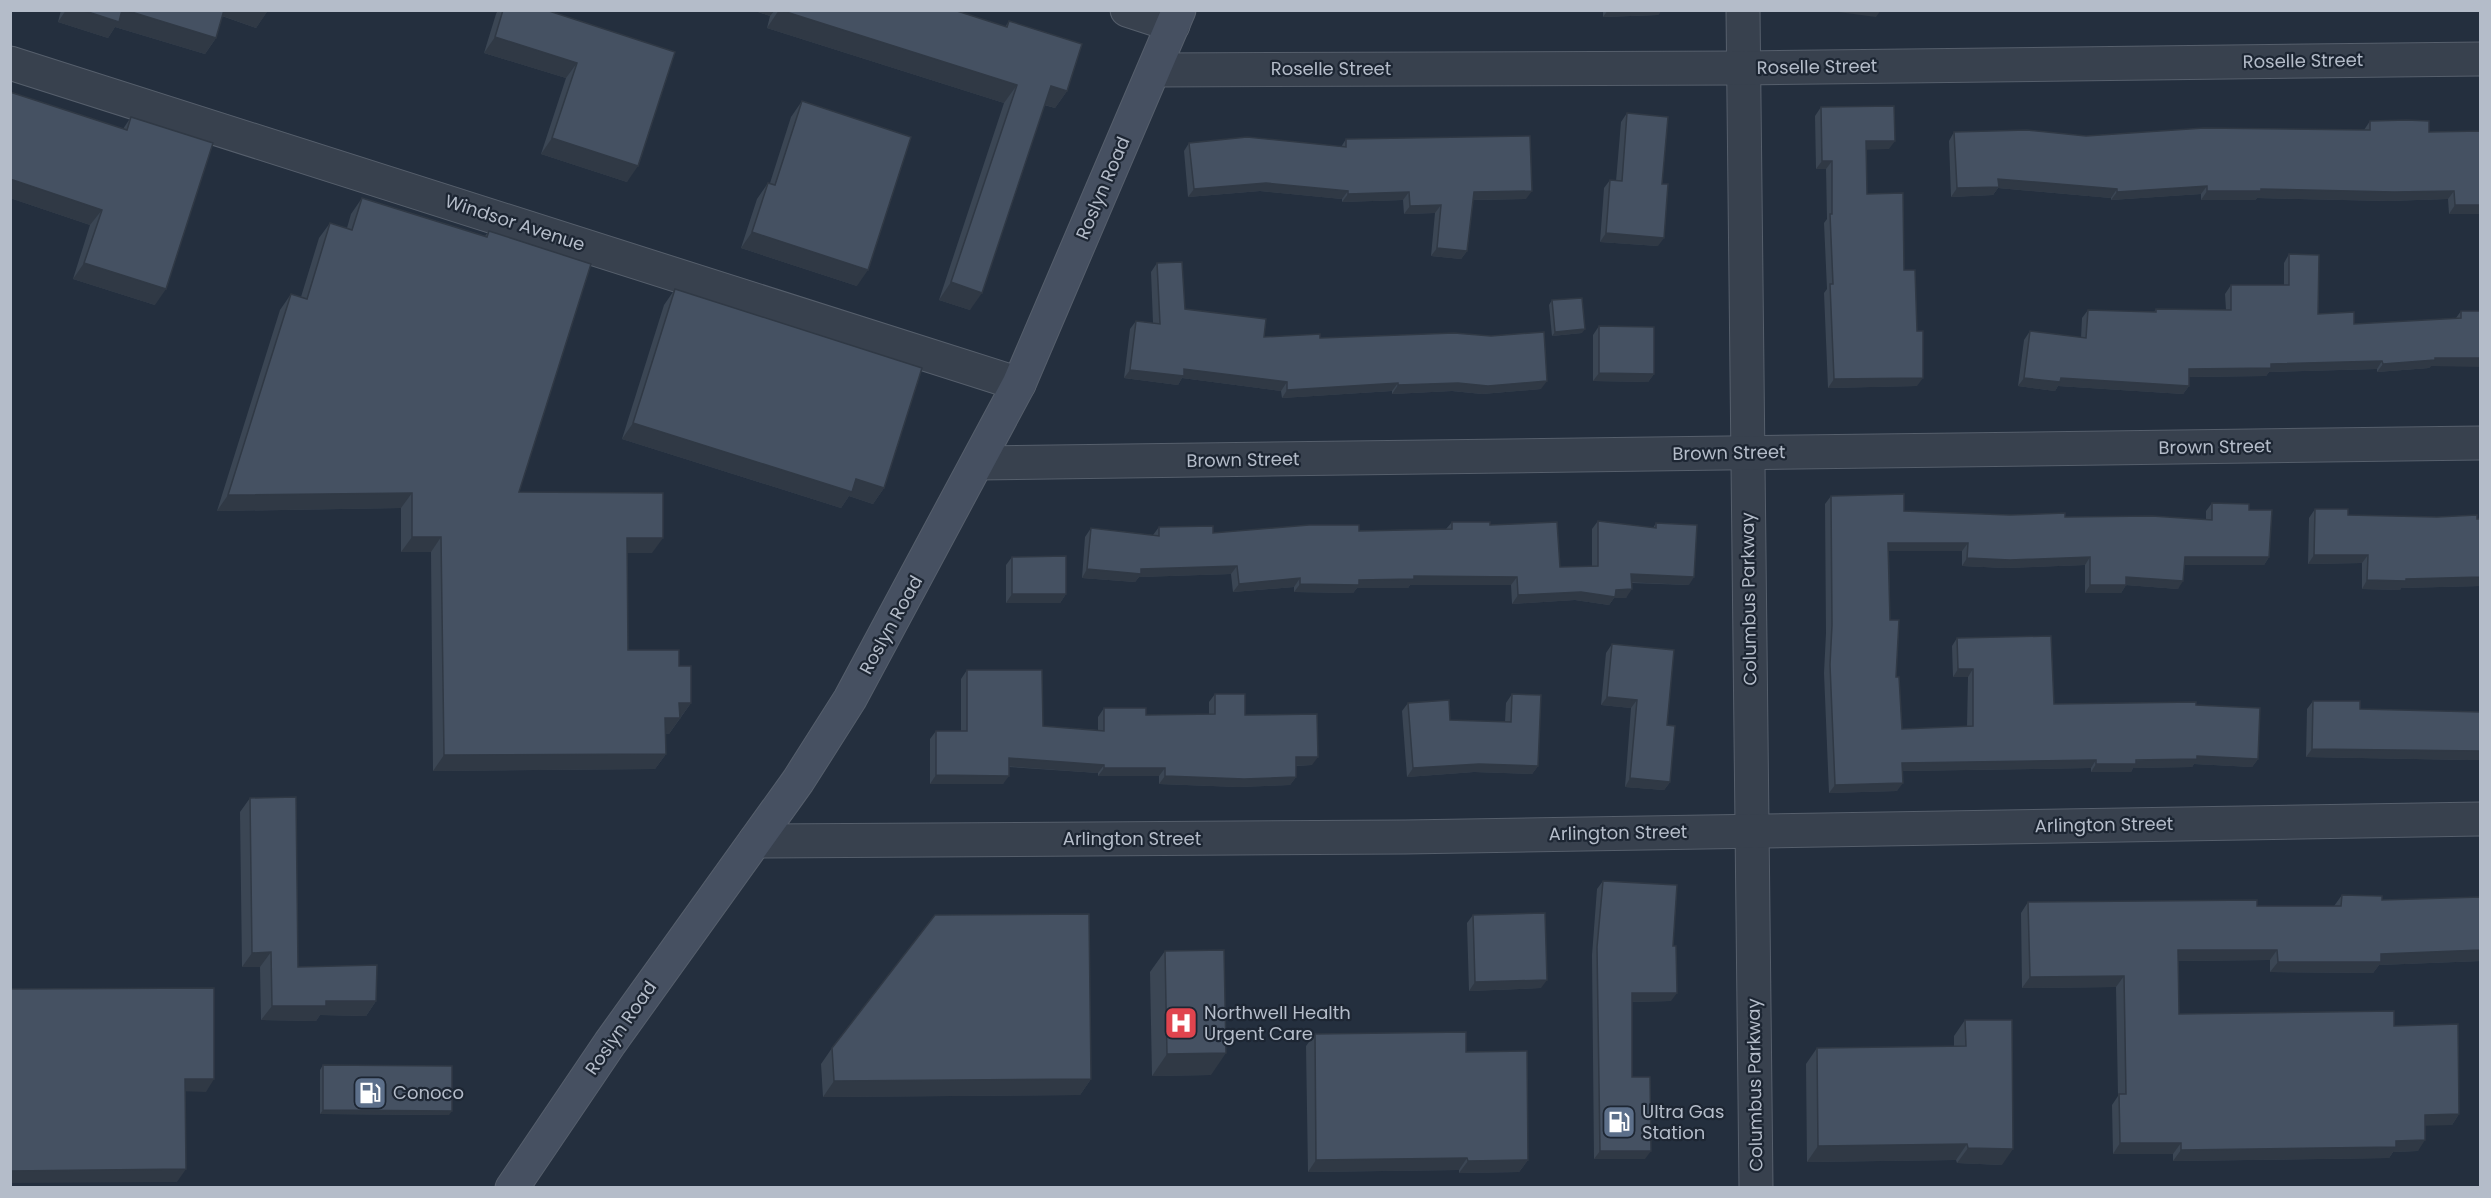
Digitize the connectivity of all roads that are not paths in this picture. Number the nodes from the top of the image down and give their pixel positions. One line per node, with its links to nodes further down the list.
1 (1127, 10): 3 (street)
2 (1743, 10): 6 (street, Columbus Parkway)
3 (1176, 18): 7 (main road, Roslyn Road)
4 (2481, 59): 6 (street, Roselle Street)
5 (10, 63): 8 (street, Windsor Avenue)
6 (1743, 68): 7 (street, Roselle Street); 10 (street, Columbus Parkway)
7 (1154, 70): 8 (main road, Roslyn Road)
8 (1018, 384): 11 (main road, Roslyn Road)
9 (2481, 443): 10 (street, Brown Street)
10 (1748, 453): 11 (street, Brown Street); 13 (street, Columbus Parkway)
11 (978, 463): 14 (main road, Roslyn Road)
12 (2481, 819): 13 (street, Arlington Street)
13 (1752, 831): 14 (street, Arlington Street); 16 (street, Columbus Parkway)
14 (755, 841): 15 (main road, Roslyn Road)
15 (512, 1188)
16 (1756, 1188)

